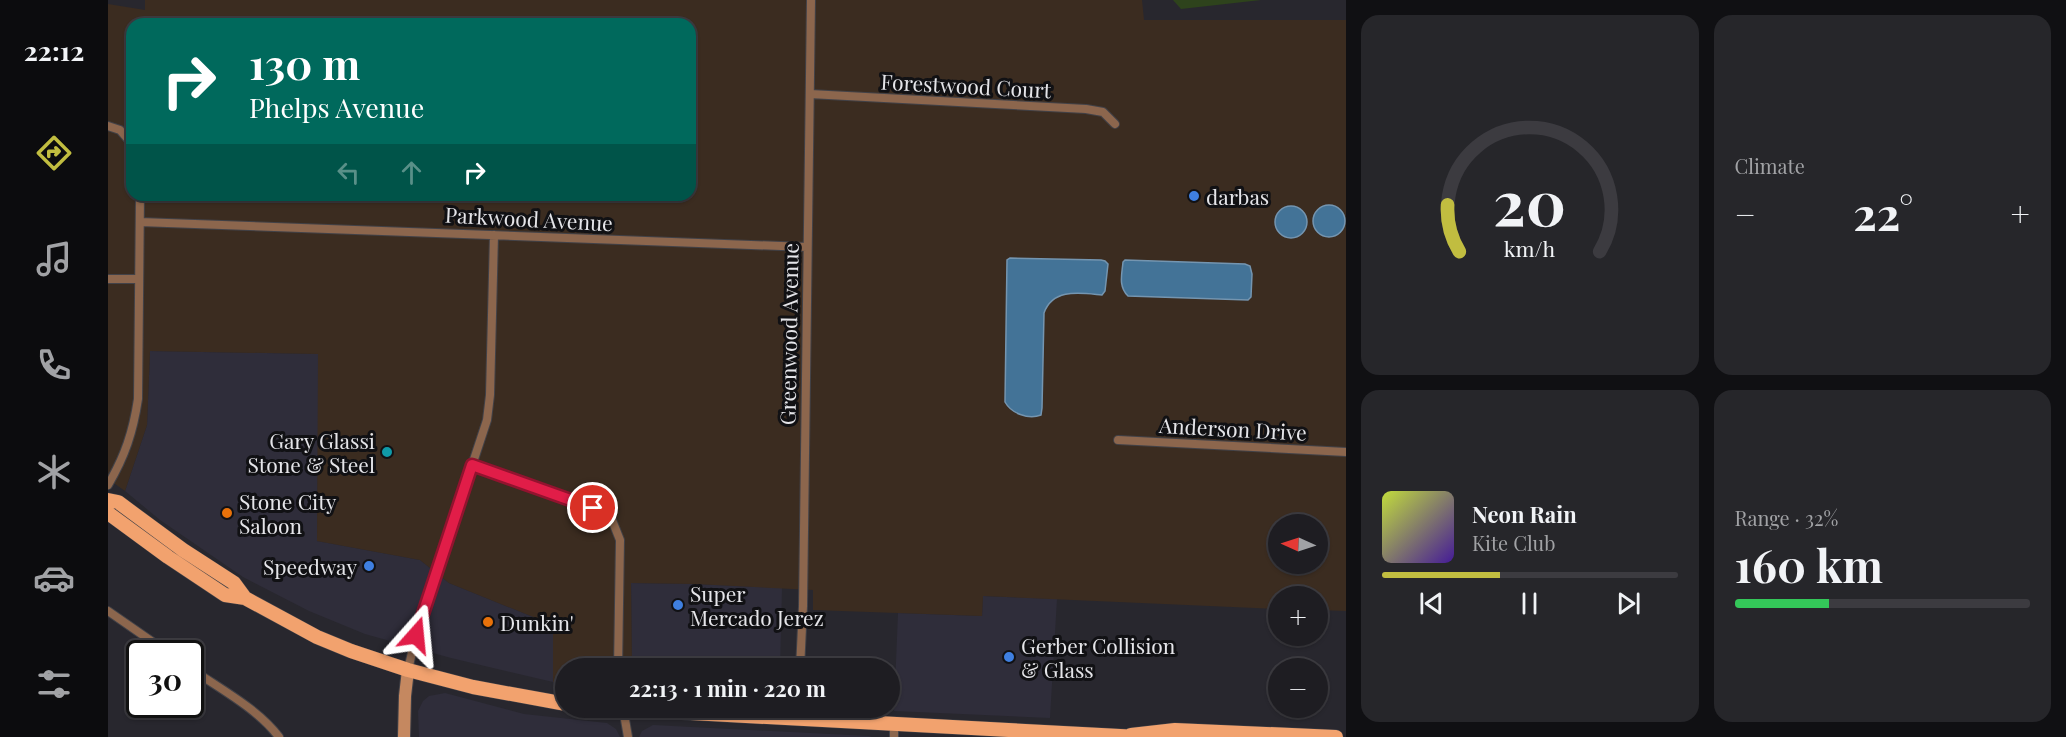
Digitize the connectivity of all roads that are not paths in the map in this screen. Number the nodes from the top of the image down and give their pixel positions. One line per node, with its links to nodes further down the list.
1 (811, 0): 2 (street, Greenwood Avenue)
2 (810, 94): 3 (street, Forestwood Court); 9 (street, Greenwood Avenue)
3 (1115, 124)
4 (108, 126): 5 (street)
5 (126, 137)
6 (140, 201): 7 (street)
7 (140, 222): 8 (street, Parkwood Avenue); 11 (street)
8 (494, 235): 9 (street, Parkwood Avenue); 14 (street)
9 (807, 246): 22 (street, Greenwood Avenue)
10 (108, 279): 11 (street)
11 (139, 279): 15 (street)
12 (1118, 440): 13 (street, Anderson Drive)
13 (1346, 452)
14 (472, 465): 21 (street); 23 (street)
15 (108, 485)
16 (108, 500): 18 (main road)
17 (108, 513): 18 (main road)
18 (245, 598): 23 (main road)
19 (108, 611): 20 (street)
20 (150, 640)
21 (618, 658)
22 (800, 658)
23 (408, 670): 25 (main road); 32 (main road)
24 (204, 678): 31 (street)
25 (555, 702)
26 (625, 718): 33 (street)
27 (825, 718): 28 (main road)
28 (894, 731): 29 (main road)
29 (1043, 734): 30 (main road)
30 (1135, 736): 34 (main road)
31 (279, 737)
32 (404, 737)
33 (628, 737)
34 (1336, 737)

